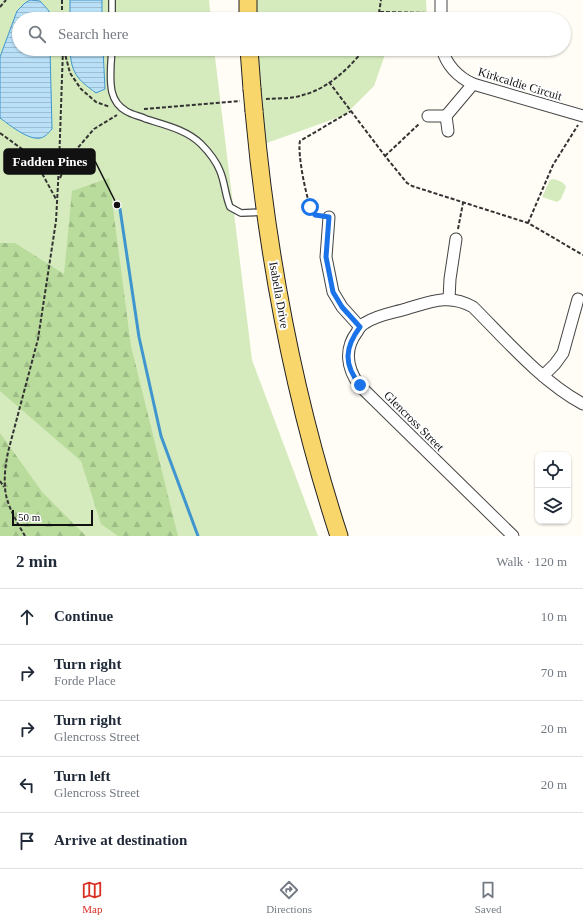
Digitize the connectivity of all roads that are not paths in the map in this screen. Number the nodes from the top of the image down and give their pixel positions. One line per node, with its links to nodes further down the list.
1 (112, 0): 4 (lane)
2 (248, 0): 5 (main road)
3 (441, 0): 6 (street)
4 (112, 12)
5 (248, 12)
6 (441, 12)
7 (112, 56): 15 (lane)
8 (250, 56): 15 (main road, Isabella Drive, bridge)
9 (444, 56): 10 (street, Kirkcaldie Circuit)
10 (473, 84): 12 (street); 13 (street, Kirkcaldie Circuit)
11 (428, 116): 12 (street)
12 (446, 116): 14 (street)
13 (583, 116)
14 (448, 131)
15 (265, 212): 23 (main road, Isabella Drive)
16 (329, 217): 20 (street)
17 (456, 239): 18 (street)
18 (449, 299): 20 (street); 21 (street)
19 (578, 299): 21 (street)
20 (360, 327): 24 (street, Glencross Street)
21 (543, 376): 22 (street)
22 (583, 404)
23 (339, 536)
24 (513, 536)

